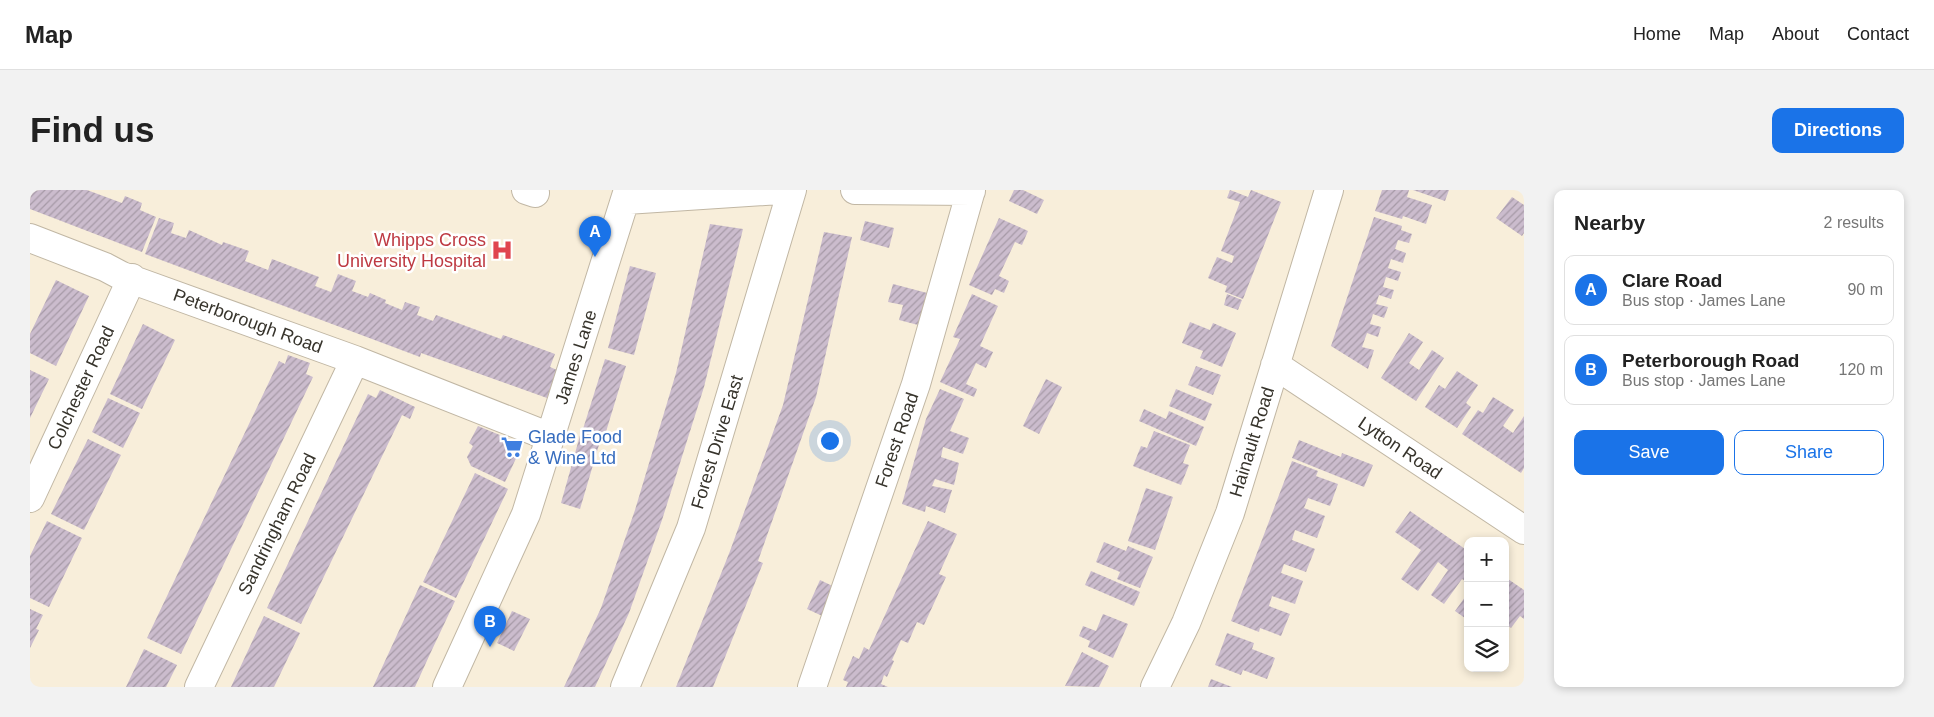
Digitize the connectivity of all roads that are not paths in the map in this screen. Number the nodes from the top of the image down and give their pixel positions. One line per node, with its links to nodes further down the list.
1 (780, 190): 6 (street)
2 (792, 190): 16 (street, Forest Drive East)
3 (856, 190): 5 (street)
4 (1329, 190): 10 (street, Hainault Road)
5 (971, 191): 17 (street, Forest Road)
6 (627, 195): 11 (street, James Lane)
7 (30, 238): 8 (street, Peterborough Road)
8 (132, 278): 9 (street, Peterborough Road); 12 (street, Colchester Road)
9 (355, 360): 11 (street, Peterborough Road); 14 (street, Sandringham Road)
10 (1276, 365): 13 (street, Lytton Road); 18 (street, Hainault Road)
11 (550, 437): 15 (street, James Lane)
12 (30, 498)
13 (1521, 522)
14 (199, 687)
15 (447, 687)
16 (625, 687)
17 (812, 687)
18 (1155, 687)

